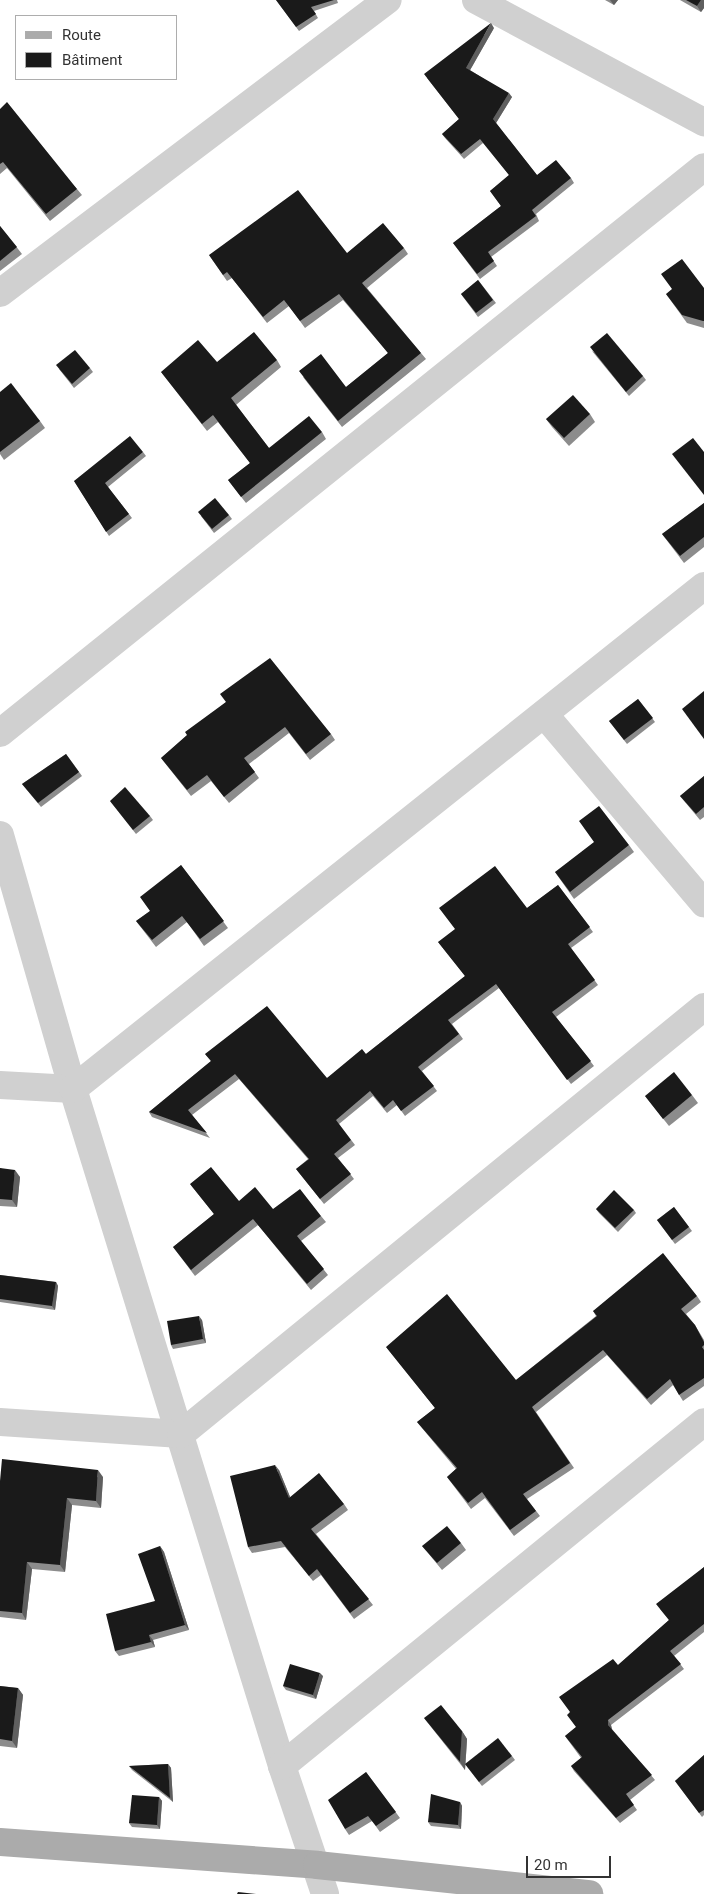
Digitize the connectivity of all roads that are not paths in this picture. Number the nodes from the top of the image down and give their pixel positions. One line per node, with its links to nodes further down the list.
1 (388, 0): 5 (street)
2 (476, 0): 3 (street)
3 (704, 122)
4 (704, 167): 8 (street)
5 (0, 293)
6 (704, 586): 7 (street)
7 (544, 714): 10 (street); 13 (street)
8 (0, 733)
9 (0, 835): 13 (street)
10 (704, 903)
11 (704, 1007): 16 (street)
12 (0, 1085): 13 (street)
13 (72, 1089): 16 (street)
14 (0, 1422): 16 (street)
15 (704, 1422): 17 (street)
16 (181, 1434): 17 (street)
17 (282, 1766): 19 (street)
18 (0, 1842): 19 (main road)
19 (317, 1864): 20 (street); 21 (main road)
20 (325, 1894)
21 (589, 1894)

